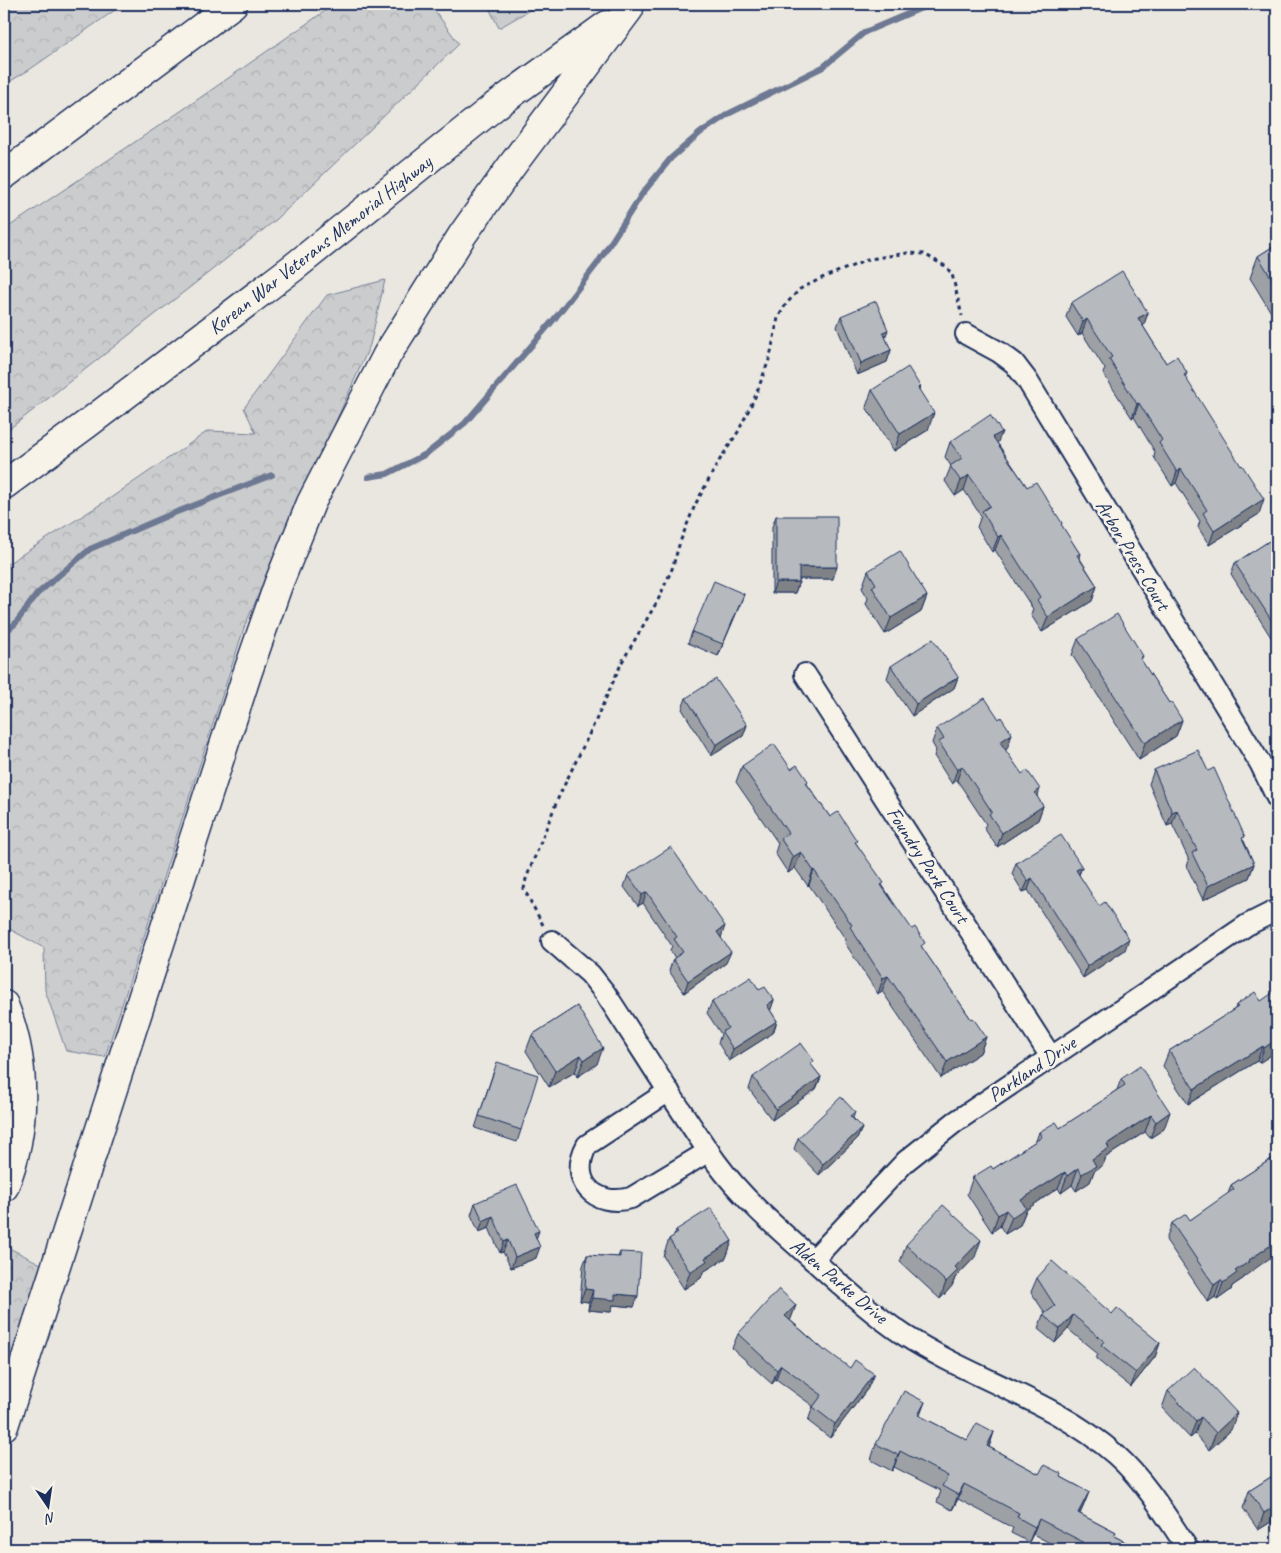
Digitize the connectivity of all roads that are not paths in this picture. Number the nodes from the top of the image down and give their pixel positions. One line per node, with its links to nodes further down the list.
1 (234, 4): 3 (highway)
2 (632, 6): 5 (highway, Korean War Veterans Memorial Highway); 16 (highway)
3 (4, 175)
4 (966, 334): 7 (street, Arbor Press Court)
5 (4, 485)
6 (805, 674): 11 (street, Foundry Park Court)
7 (1277, 798)
8 (1277, 910): 11 (street, Parkland Drive)
9 (552, 941): 12 (street, Alden Parke Drive)
10 (4, 1005): 14 (highway)
11 (1051, 1057): 15 (street, Parkland Drive)
12 (669, 1091): 13 (street, Alden Parke Drive); 13 (street)
13 (709, 1151): 15 (street, Alden Parke Drive)
14 (4, 1186)
15 (813, 1260): 17 (street, Alden Parke Drive)
16 (4, 1426)
17 (1188, 1549)

